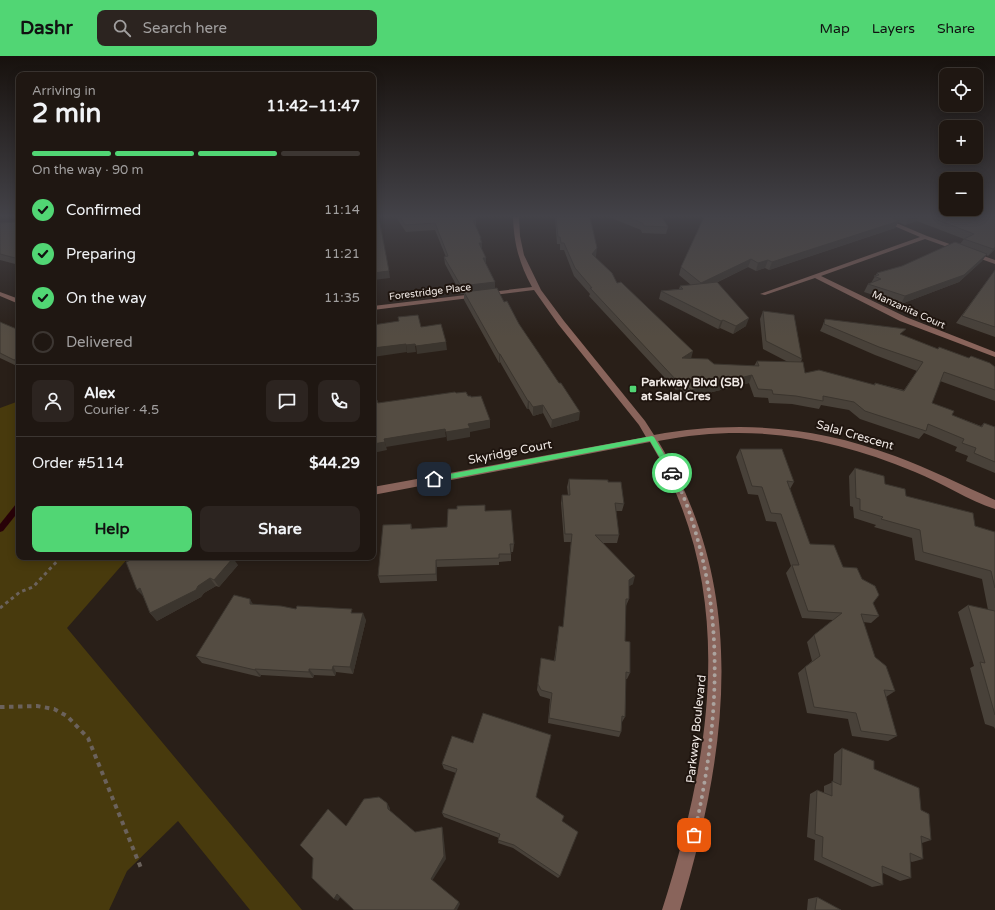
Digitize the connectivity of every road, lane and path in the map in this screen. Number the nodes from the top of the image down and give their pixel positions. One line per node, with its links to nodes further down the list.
1 (523, 257): 6 (street, Parkway Boulevard)
2 (870, 257): 5 (street)
3 (981, 257): 4 (street)
4 (995, 262)
5 (816, 276): 8 (street); 11 (street, Manzanita Court)
6 (536, 288): 10 (street, Forestridge Place); 12 (street, Parkway Boulevard)
7 (0, 294): 9 (street)
8 (763, 294)
9 (16, 301)
10 (376, 308)
11 (995, 355)
12 (652, 438): 13 (street, Skyridge Court); 14 (street, Salal Crescent); 19 (street, Parkway Boulevard)
13 (376, 490)
14 (995, 505)
15 (58, 560): 16 (path)
16 (0, 608)
17 (0, 707): 18 (path)
18 (141, 868)
19 (671, 910)

